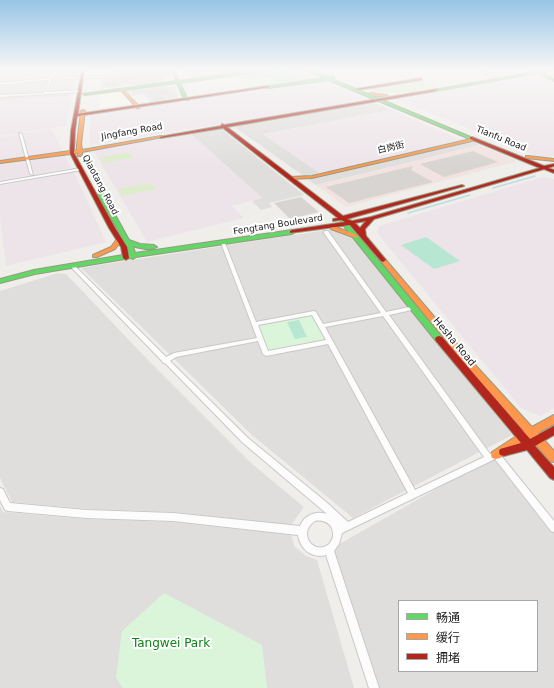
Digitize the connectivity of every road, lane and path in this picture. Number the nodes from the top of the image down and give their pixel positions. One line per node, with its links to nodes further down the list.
1 (82, 102): 9 (street, Qiaotang Road)
2 (134, 102): 8 (street)
3 (166, 102): 8 (street)
4 (362, 102): 10 (street, Jingfang Road)
5 (362, 102): 10 (street, Jingfang Road)
6 (387, 102): 12 (street, Tianfu Road)
7 (388, 102): 14 (street, Tianfu Road)
8 (138, 106): 9 (street)
9 (80, 114): 13 (street, Qiaotang Road)
10 (222, 127): 13 (street, Jingfang Road); 22 (street, Hesha Road)
11 (20, 134): 15 (street)
12 (474, 139): 14 (street, Tianfu Road); 21 (street, 白岗街)
13 (76, 151): 15 (street, Jingfang Road); 18 (street, Qiaotang Road); 29 (street, Qiaotang Road)
14 (522, 157): 17 (street, Tianfu Road); 17 (street); 19 (street)
15 (27, 158): 16 (street, Jingfang Road); 20 (street)
16 (0, 162)
17 (550, 166): 19 (street, Fengtang Boulevard); 19 (street)
18 (81, 168): 23 (street); 29 (street, Qiaotang Road)
19 (524, 172): 25 (street, Fengtang Boulevard); 26 (street, Fengtang Boulevard)
20 (32, 174)
21 (312, 177): 22 (street); 24 (street)
22 (290, 178): 24 (street, Hesha Road)
23 (0, 183)
24 (298, 184): 26 (street, Hesha Road)
25 (372, 218): 26 (street, Fengtang Boulevard); 28 (street)
26 (347, 222): 27 (street, Fengtang Boulevard); 28 (street, Hesha Road); 31 (street, Fengtang Boulevard)
27 (324, 230): 28 (street); 30 (street, Fengtang Boulevard); 38 (street)
28 (359, 236): 37 (street, Hesha Road); 46 (street, Hesha Road)
29 (123, 241): 31 (street); 32 (street, Qiaotang Road); 33 (street)
30 (224, 243): 32 (street, Fengtang Boulevard); 39 (street)
31 (154, 247): 32 (street, Fengtang Boulevard)
32 (129, 254): 33 (street, Fengtang Boulevard); 34 (street, Fengtang Boulevard)
33 (95, 256): 35 (street, Fengtang Boulevard)
34 (71, 265): 36 (street, Fengtang Boulevard); 43 (street)
35 (0, 275)
36 (0, 281)
37 (414, 308): 38 (street); 47 (street, Hesha Road)
38 (384, 314): 40 (street); 50 (street)
39 (254, 324): 40 (street); 41 (street)
40 (322, 326): 42 (street)
41 (260, 338): 42 (street); 43 (street)
42 (330, 341): 54 (street)
43 (165, 361): 55 (street)
44 (554, 419): 46 (street)
45 (554, 430): 48 (street)
46 (531, 433): 47 (street); 48 (street, Hesha Road)
47 (522, 438): 49 (street, Hesha Road); 50 (street)
48 (538, 440): 49 (street); 51 (street, Hesha Road)
49 (528, 445): 50 (street); 52 (street, Hesha Road)
50 (492, 457): 54 (street); 56 (street)
51 (554, 458)
52 (554, 475)
53 (0, 492): 57 (street)
54 (413, 494): 55 (street)
55 (346, 526): 58 (street)
56 (554, 528)
57 (302, 531): 58 (street); 59 (street)
58 (337, 531): 59 (street)
59 (329, 550): 60 (street)
60 (374, 688)

